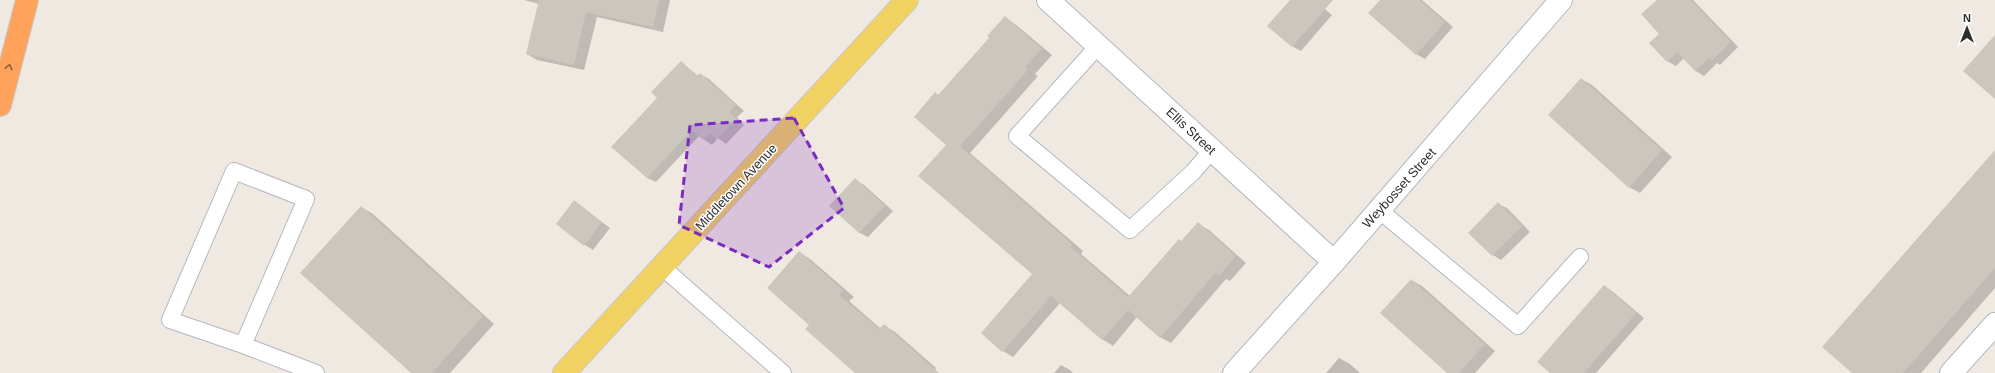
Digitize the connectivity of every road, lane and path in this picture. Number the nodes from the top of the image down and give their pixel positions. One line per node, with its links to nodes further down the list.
1 (27, 0): 6 (highway, one-way to 1)
2 (907, 0): 11 (main road, Middletown Avenue)
3 (1048, 0): 5 (street, Ellis Street)
4 (1561, 0): 8 (street, Weybosset Street)
5 (1098, 46): 7 (street, Ellis Street); 7 (lane)
6 (0, 105)
7 (1212, 150): 10 (street, Ellis Street)
8 (1378, 210): 9 (lane); 10 (street, Weybosset Street)
9 (1580, 257)
10 (1334, 262): 17 (street, Weybosset Street)
11 (662, 267): 15 (main road, Middletown Avenue); 16 (lane)
12 (1995, 324): 18 (street)
13 (243, 345): 13 (lane); 14 (lane)
14 (316, 373)
15 (564, 373)
16 (783, 373)
17 (1234, 373)
18 (1951, 373)

